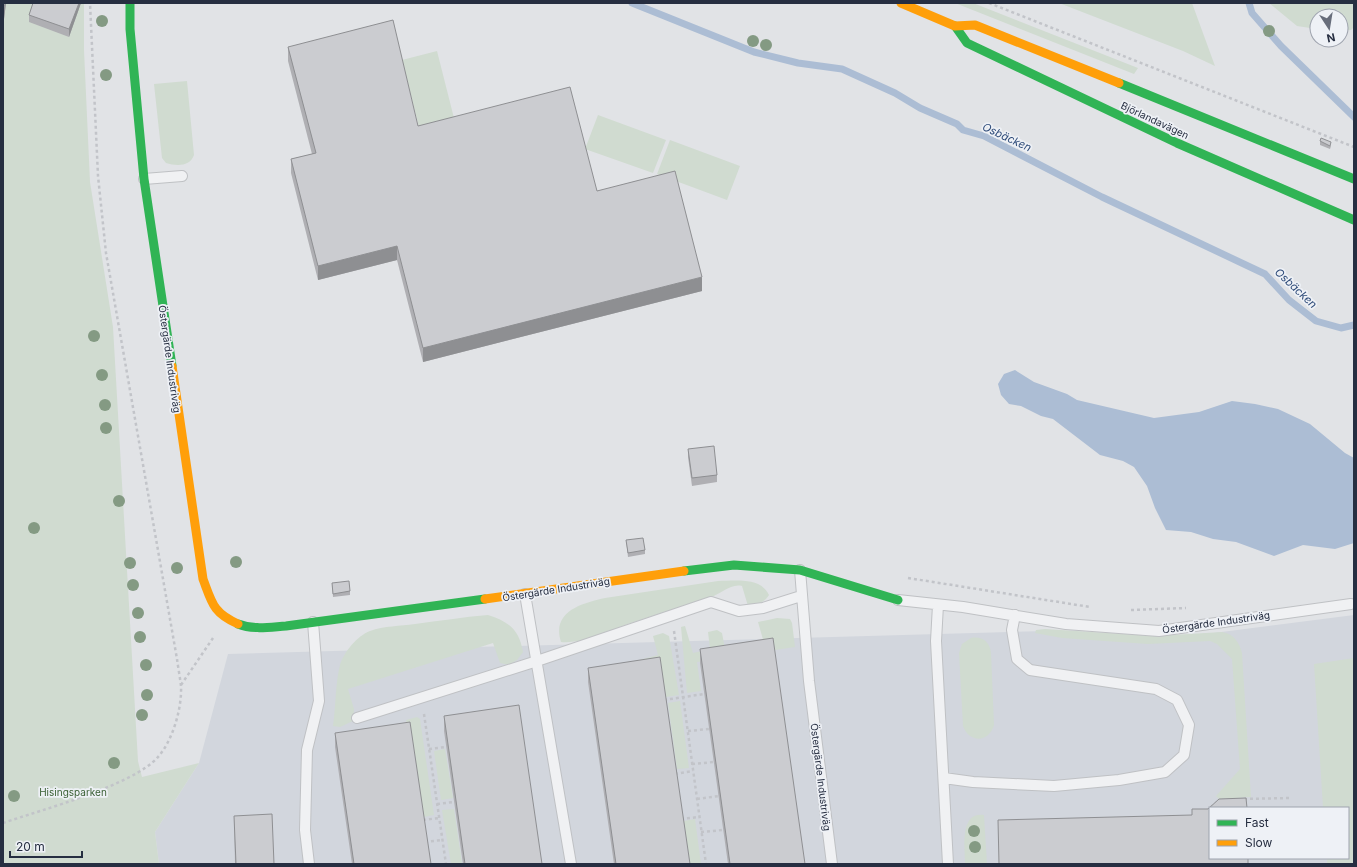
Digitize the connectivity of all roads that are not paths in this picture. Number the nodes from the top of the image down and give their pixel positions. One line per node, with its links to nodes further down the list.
1 (130, 3): 5 (street, Östergärde Industriväg)
2 (901, 3): 3 (street, Björlandavägen)
3 (955, 26): 6 (street, Björlandavägen); 7 (street, Björlandavägen)
4 (182, 176): 5 (lane)
5 (144, 179): 15 (street, Östergärde Industriväg)
6 (1354, 179)
7 (1354, 220)
8 (800, 570): 9 (street, Östergärde Industriväg); 10 (lane, Östergärde Industriväg); 11 (street, Östergärde Industriväg)
9 (525, 594): 15 (street, Östergärde Industriväg); 16 (lane)
10 (801, 596): 16 (lane); 21 (lane, Östergärde Industriväg)
11 (898, 600): 13 (lane, Östergärde Industriväg)
12 (1351, 604): 14 (lane, Östergärde Industriväg)
13 (938, 605): 14 (lane, Östergärde Industriväg); 18 (lane)
14 (1015, 614): 18 (lane)
15 (313, 622): 19 (lane)
16 (537, 661): 17 (lane); 20 (lane)
17 (358, 718)
18 (944, 778): 22 (lane)
19 (309, 864)
20 (571, 864)
21 (832, 864)
22 (948, 864)

